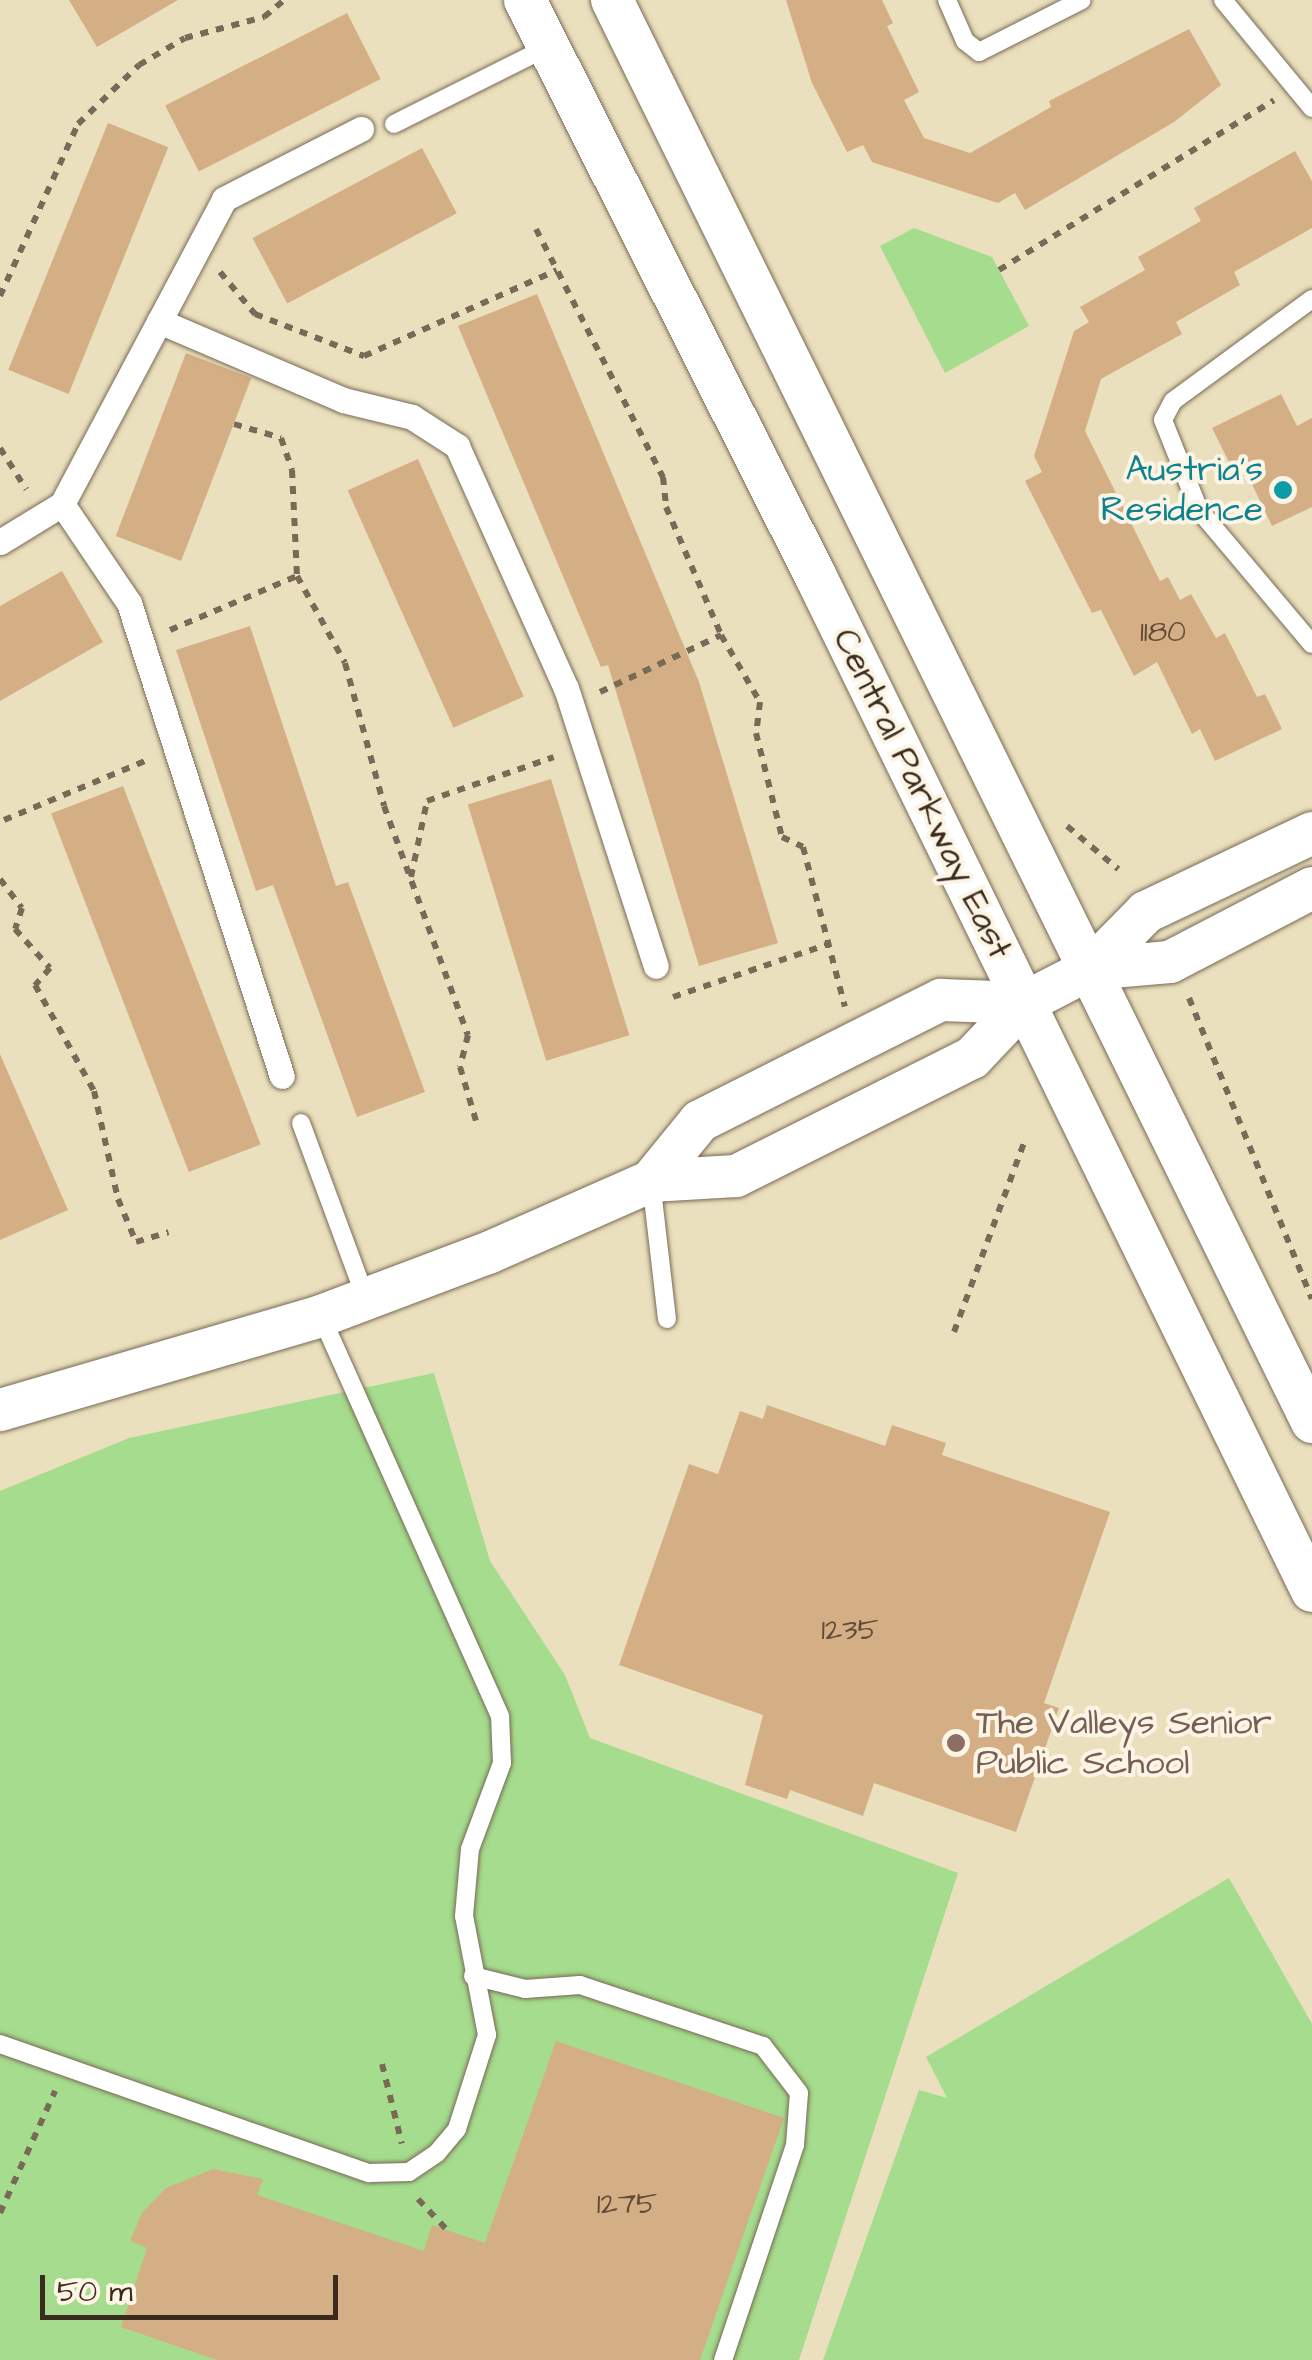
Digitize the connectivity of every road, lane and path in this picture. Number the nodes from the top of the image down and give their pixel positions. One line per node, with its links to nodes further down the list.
1 (284, 0): 16 (path)
2 (525, 0): 7 (street, Central Parkway East)
3 (612, 0): 38 (street, Central Parkway East)
4 (947, 0): 5 (lane)
5 (1082, 0)
6 (1222, 0): 8 (lane)
7 (548, 47): 10 (lane); 40 (street, Central Parkway East)
8 (1295, 88): 9 (lane); 15 (path)
9 (1312, 108)
10 (394, 124)
11 (361, 129): 13 (street)
12 (536, 229): 14 (path)
13 (199, 246): 14 (path); 18 (street)
14 (557, 270): 25 (path)
15 (999, 270)
16 (0, 296)
17 (1312, 299): 27 (lane)
18 (160, 321): 22 (street); 28 (street)
19 (234, 424): 24 (path)
20 (0, 448): 21 (path)
21 (16, 474)
22 (62, 504): 23 (street); 26 (street)
23 (0, 542)
24 (298, 576): 26 (path); 33 (path)
25 (721, 636): 28 (path); 36 (path)
26 (142, 643): 30 (street)
27 (1312, 644)
28 (571, 706): 29 (street)
29 (585, 746): 33 (path); 37 (street)
30 (176, 748): 31 (path); 42 (street)
31 (1, 821)
32 (1312, 833): 38 (street)
33 (411, 878): 43 (path)
34 (0, 879): 47 (path)
35 (1312, 888): 38 (street)
36 (829, 944): 37 (path); 41 (path)
37 (656, 966)
38 (1090, 969): 40 (street); 54 (street, Central Parkway East)
39 (1184, 988): 48 (path)
40 (1024, 1003): 46 (street); 46 (street); 55 (street, Central Parkway East)
41 (847, 1012)
42 (282, 1076)
43 (476, 1121)
44 (301, 1123): 49 (lane)
45 (1025, 1140): 52 (path)
46 (651, 1181): 49 (street); 51 (lane)
47 (169, 1232)
48 (1312, 1299)
49 (366, 1300): 50 (street)
50 (321, 1316): 53 (street); 56 (lane)
51 (667, 1319)
52 (954, 1332)
53 (0, 1410)
54 (1312, 1422)
55 (1312, 1591)
56 (473, 1976): 58 (lane); 60 (lane)
57 (0, 2044): 58 (lane)
58 (66, 2067): 59 (path)
59 (0, 2213)
60 (723, 2360)

